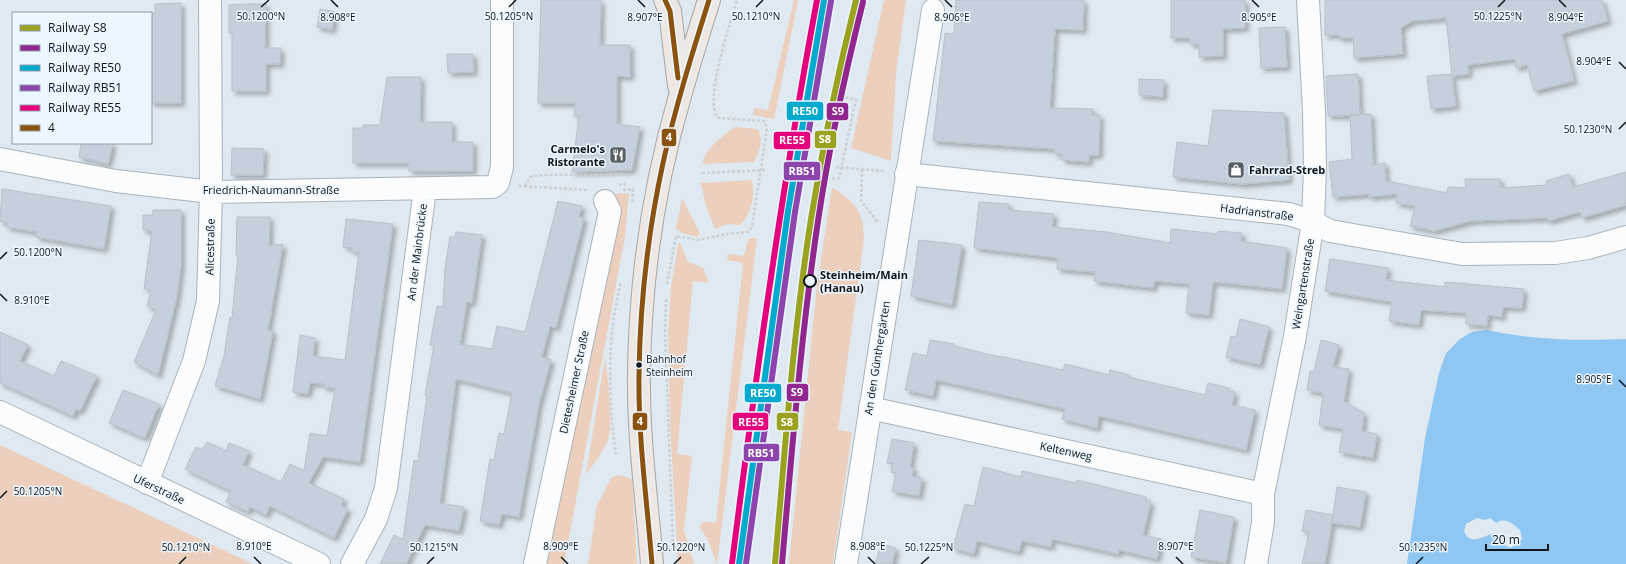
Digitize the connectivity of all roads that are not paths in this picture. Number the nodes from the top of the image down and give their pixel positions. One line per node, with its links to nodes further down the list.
1 (210, 0): 11 (street, Alicestraße)
2 (502, 0): 10 (street, An der Mainbrücke)
3 (665, 0): 7 (main road)
4 (709, 0): 7 (main road)
5 (1308, 0): 13 (street, Weingartenstraße)
6 (933, 10): 9 (street, An den Günthergärten)
7 (680, 96): 22 (main road)
8 (0, 159): 11 (street, Friedrich-Naumann-Straße)
9 (906, 174): 13 (street, Hadrianstraße); 15 (street, An den Günthergärten)
10 (425, 189): 11 (street, Friedrich-Naumann-Straße); 20 (street, An der Mainbrücke)
11 (211, 192): 17 (street, Alicestraße)
12 (598, 196): 21 (street, Dietesheimer Straße)
13 (1313, 222): 14 (street, Hadrianstraße); 18 (street, Weingartenstraße)
14 (1626, 237)
15 (870, 408): 18 (street, Keltenweg); 23 (street, An den Günthergärten)
16 (0, 412): 17 (street, Uferstraße)
17 (147, 483): 19 (street, Uferstraße)
18 (1263, 494): 24 (street, Weingartenstraße)
19 (319, 564)
20 (352, 564)
21 (535, 564)
22 (652, 564)
23 (846, 564)
24 (1256, 564)

